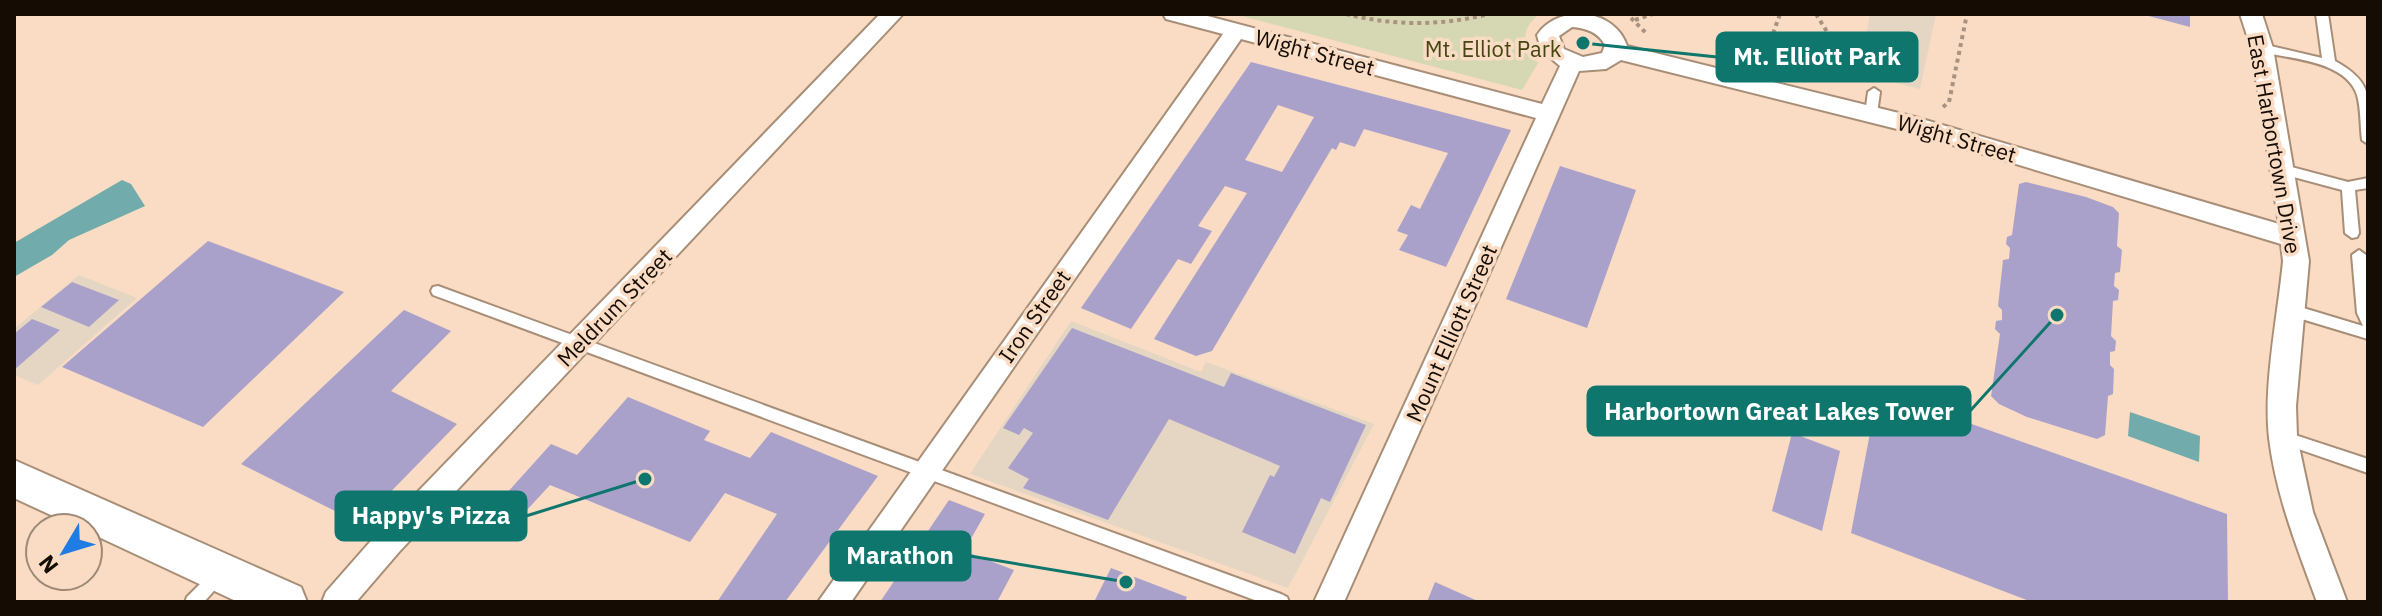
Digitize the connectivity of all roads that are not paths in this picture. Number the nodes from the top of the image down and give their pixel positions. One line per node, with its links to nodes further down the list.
1 (892, 14): 23 (street, Meldrum Street)
2 (1174, 14): 6 (street, Wight Street)
3 (2251, 14): 7 (street, East Harbortown Drive)
4 (2322, 14): 10 (lane)
5 (1593, 18): 8 (street); 9 (street)
6 (1236, 31): 11 (street, Wight Street); 26 (street, Iron Street)
7 (2262, 48): 10 (lane); 13 (street, East Harbortown Drive)
8 (1616, 51): 9 (street); 17 (street, Wight Street)
9 (1572, 63): 11 (street, Mount Elliott Street)
10 (2329, 63): 12 (lane)
11 (1549, 114): 33 (street, Mount Elliott Street)
12 (2368, 140)
13 (2284, 170): 15 (lane); 17 (street, East Harbortown Drive)
14 (2368, 183): 15 (lane)
15 (2348, 187): 16 (lane)
16 (2352, 233)
17 (2294, 238): 20 (street, East Harbortown Drive)
18 (2359, 255): 21 (lane)
19 (438, 291): 23 (lane)
20 (2290, 310): 22 (lane); 24 (street, East Harbortown Drive)
21 (2368, 322)
22 (2368, 333)
23 (580, 343): 26 (lane); 30 (street, Meldrum Street)
24 (2283, 437): 25 (lane); 34 (street, East Harbortown Drive)
25 (2368, 466)
26 (925, 471): 31 (street, Iron Street); 32 (lane)
27 (14, 478): 28 (main road)
28 (208, 588): 29 (main road)
29 (285, 602)
30 (337, 602)
31 (833, 602)
32 (1281, 602)
33 (1329, 602)
34 (2332, 602)

